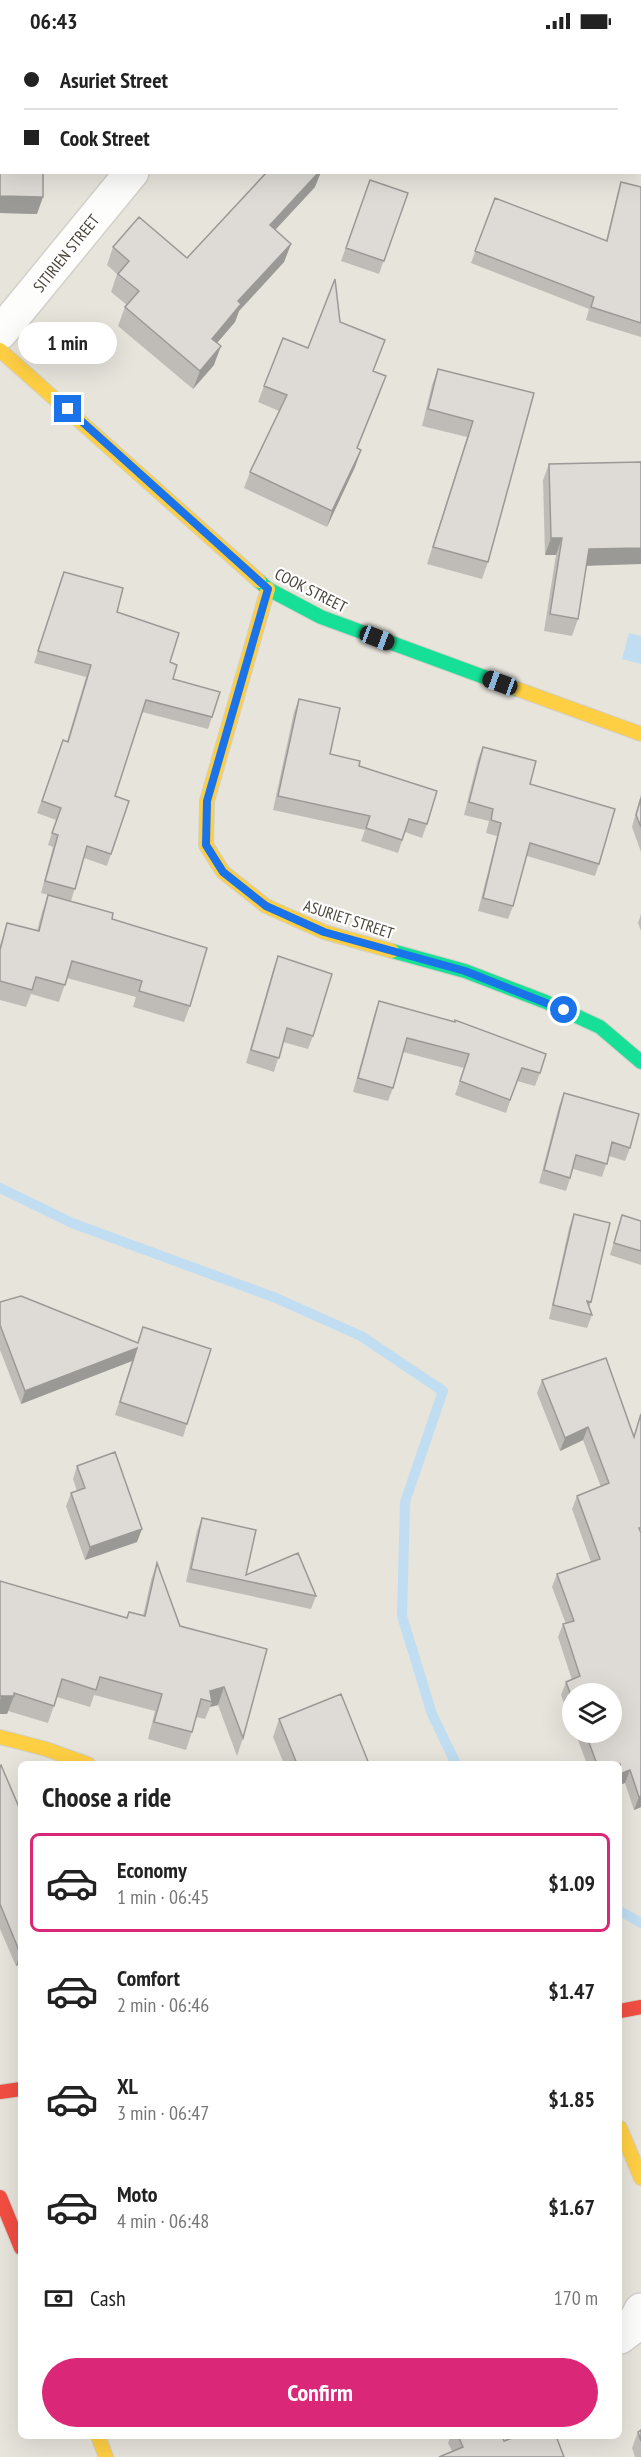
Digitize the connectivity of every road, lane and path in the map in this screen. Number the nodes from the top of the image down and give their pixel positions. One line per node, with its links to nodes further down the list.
1 (130, 174): 2 (street, SITIRIEN STREET)
2 (0, 333)
3 (0, 350): 4 (street, COOK STREET)
4 (268, 589): 5 (street, COOK STREET); 6 (street, ASURIET STREET)
5 (641, 734)
6 (641, 1062)
7 (0, 1737): 8 (street)
8 (80, 1761)
9 (641, 2007): 10 (street)
10 (622, 2012)
11 (18, 2089): 12 (street)
12 (0, 2092)
13 (622, 2133): 14 (street)
14 (641, 2178)
15 (0, 2197): 16 (street)
16 (18, 2241)
17 (641, 2310): 18 (street)
18 (622, 2336)
19 (99, 2439): 20 (street)
20 (106, 2457)

